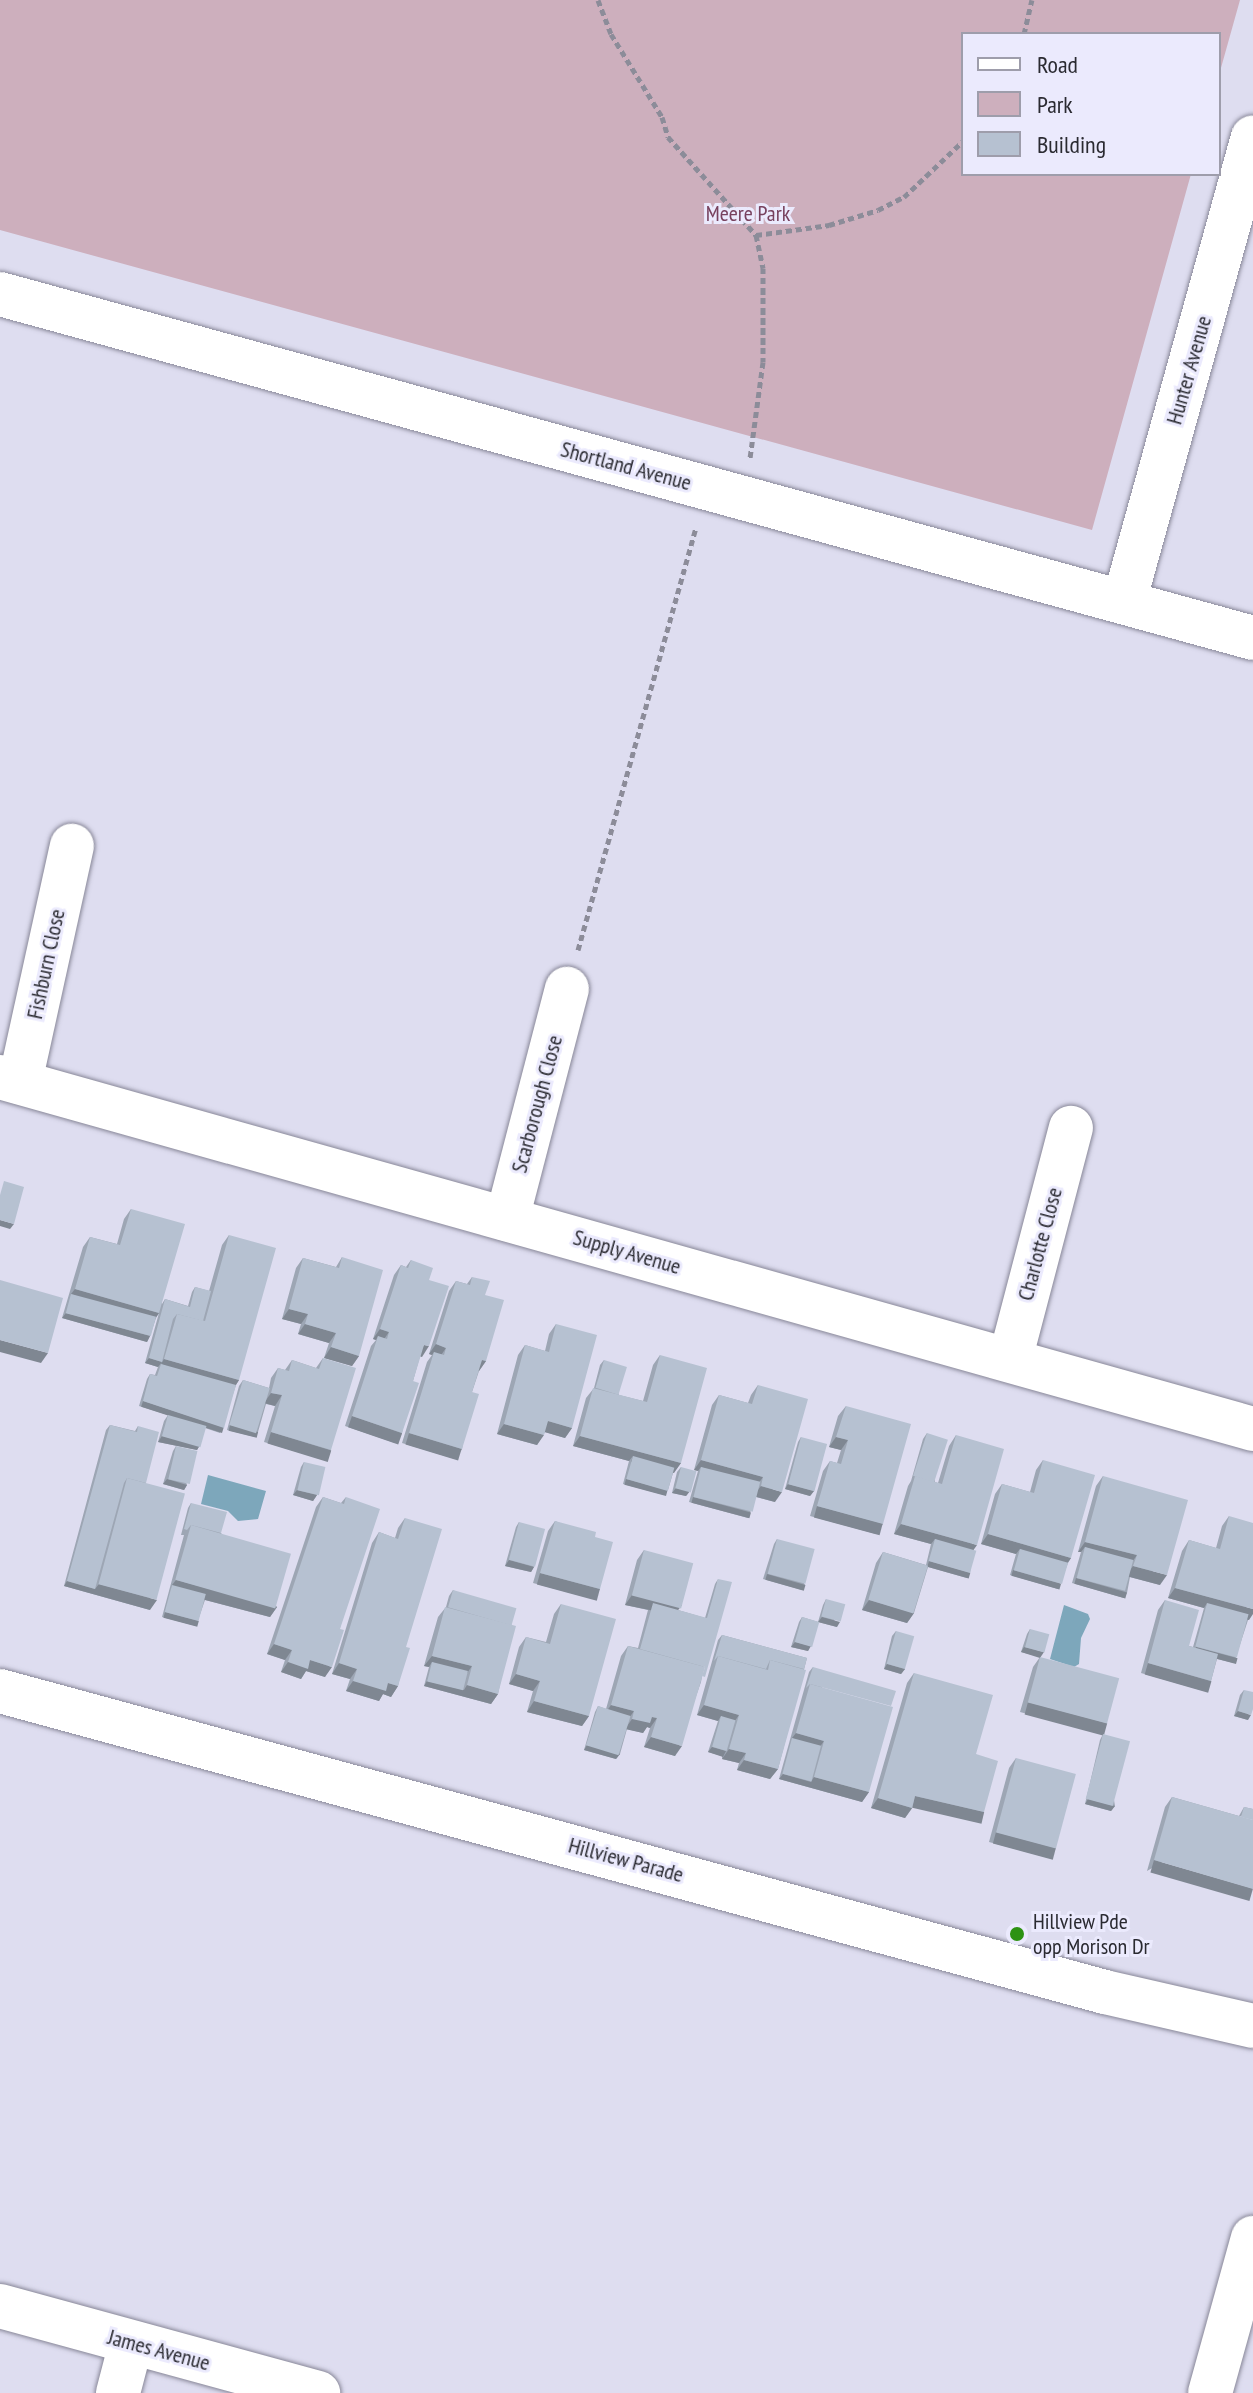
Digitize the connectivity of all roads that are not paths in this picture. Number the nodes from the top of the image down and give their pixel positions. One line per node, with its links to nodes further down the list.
1 (1253, 138): 3 (street, Hunter Avenue)
2 (0, 294): 3 (street, Shortland Avenue)
3 (1124, 602): 4 (street, Shortland Avenue)
4 (1253, 638)
5 (72, 846): 7 (street, Fishburn Close)
6 (567, 989): 9 (street, Scarborough Close)
7 (10, 1080): 9 (street, Supply Avenue)
8 (1071, 1128): 10 (street, Charlotte Close)
9 (507, 1219): 10 (street, Supply Avenue)
10 (1010, 1360): 11 (street, Supply Avenue)
11 (1253, 1429)
12 (0, 1691): 13 (street, Hillview Parade)
13 (1253, 2026)
14 (1253, 2238): 19 (street)
15 (0, 2306): 16 (street, James Avenue)
16 (131, 2343): 17 (street); 18 (street, James Avenue)
17 (118, 2393)
18 (318, 2393)
19 (1210, 2393)

